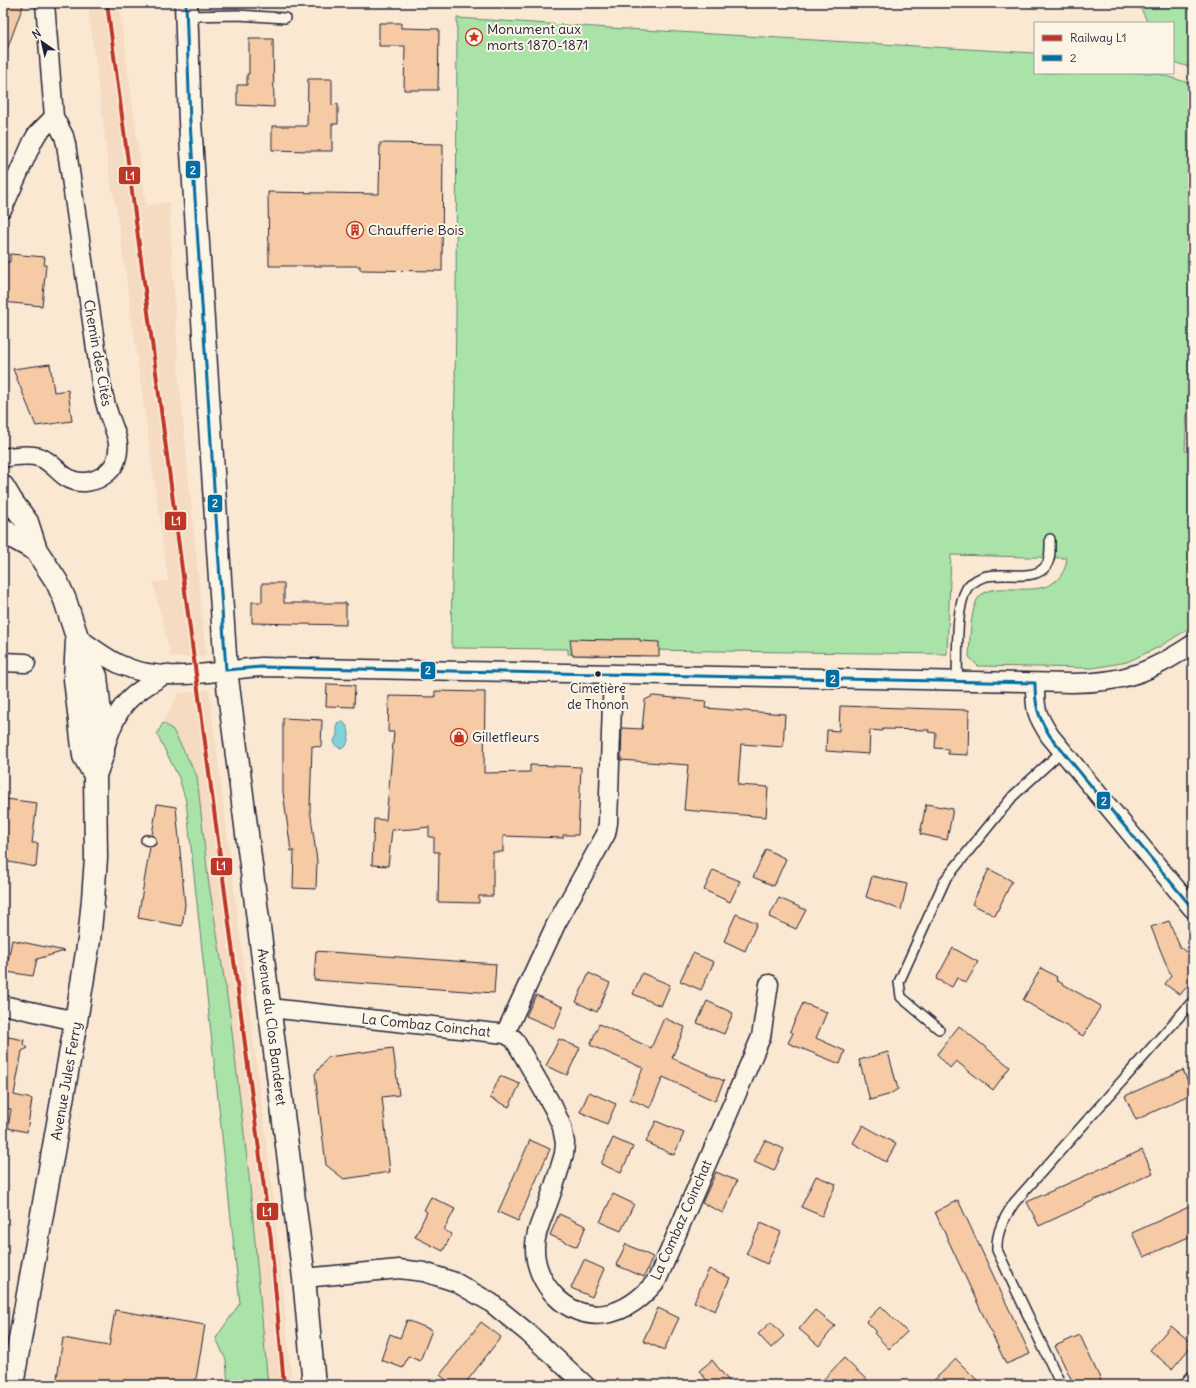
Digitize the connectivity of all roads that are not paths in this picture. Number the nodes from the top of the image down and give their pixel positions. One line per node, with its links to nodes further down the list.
1 (45, 3): 4 (street, Chemin des Cités)
2 (187, 10): 3 (lane); 15 (main road, Avenue du Clos Banderet)
3 (285, 18)
4 (54, 117): 5 (street); 6 (street, Chemin des Cités)
5 (3, 208)
6 (3, 458)
7 (3, 486): 10 (main road, Avenue Jules Ferry)
8 (3, 529): 10 (main road, Avenue Jules Ferry)
9 (1050, 539): 18 (lane)
10 (36, 550): 11 (main road, Avenue Jules Ferry)
11 (77, 637): 16 (street); 21 (main road, Avenue Jules Ferry); 22 (main road, Avenue Jules Ferry)
12 (1193, 644): 19 (street)
13 (3, 662): 14 (street)
14 (26, 663)
15 (226, 670): 16 (street); 17 (street); 27 (main road, Avenue du Clos Banderet)
16 (166, 674): 21 (street)
17 (613, 674): 18 (street); 30 (street)
18 (957, 681): 19 (street)
19 (1035, 683): 20 (street)
20 (1062, 751): 23 (street); 29 (lane)
21 (103, 753): 22 (main road, Avenue Jules Ferry)
22 (95, 775): 28 (main road, Avenue Jules Ferry)
23 (1193, 909)
24 (768, 984): 30 (street, La Combaz Coinchat)
25 (1193, 1001): 36 (lane)
26 (3, 1005): 28 (street)
27 (270, 1008): 30 (street, La Combaz Coinchat); 31 (main road, Avenue du Clos Banderet)
28 (76, 1021): 33 (main road, Avenue Jules Ferry)
29 (939, 1029)
30 (505, 1034)
31 (304, 1278): 34 (main road, Avenue du Clos Banderet); 35 (street)
32 (1193, 1381): 37 (street)
33 (12, 1385)
34 (314, 1385)
35 (585, 1385)
36 (1061, 1385)
37 (1190, 1385)

